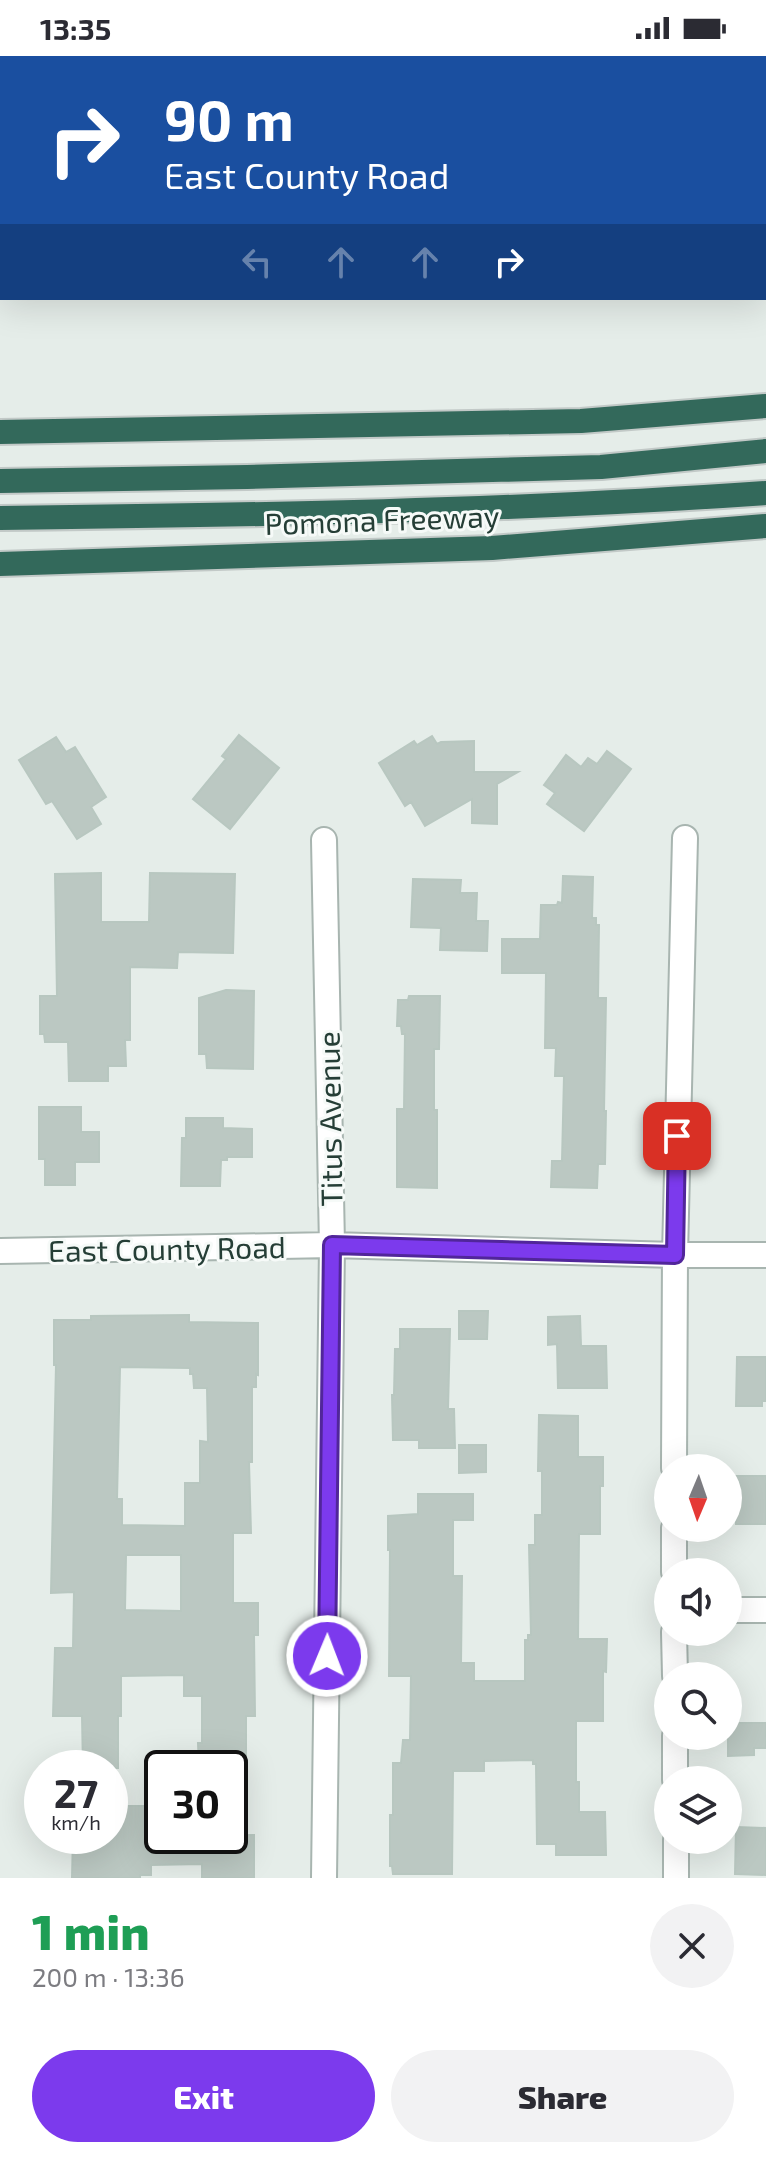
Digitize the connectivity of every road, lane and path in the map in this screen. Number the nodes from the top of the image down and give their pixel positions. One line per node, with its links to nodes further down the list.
1 (766, 406): 2 (highway)
2 (0, 432)
3 (766, 451): 4 (highway)
4 (0, 481)
5 (766, 493): 6 (highway)
6 (0, 518)
7 (766, 526): 8 (highway, Pomona Freeway)
8 (0, 564)
9 (685, 838): 13 (street)
10 (324, 840): 11 (street, Titus Avenue)
11 (332, 1245): 12 (street, East County Road); 13 (street, East County Road); 19 (street, Titus Avenue)
12 (0, 1251)
13 (675, 1255): 14 (street, East County Road); 15 (street)
14 (766, 1255)
15 (674, 1454)
16 (742, 1610): 17 (street)
17 (766, 1610)
18 (676, 1854): 20 (street)
19 (324, 1878)
20 (676, 1878)

